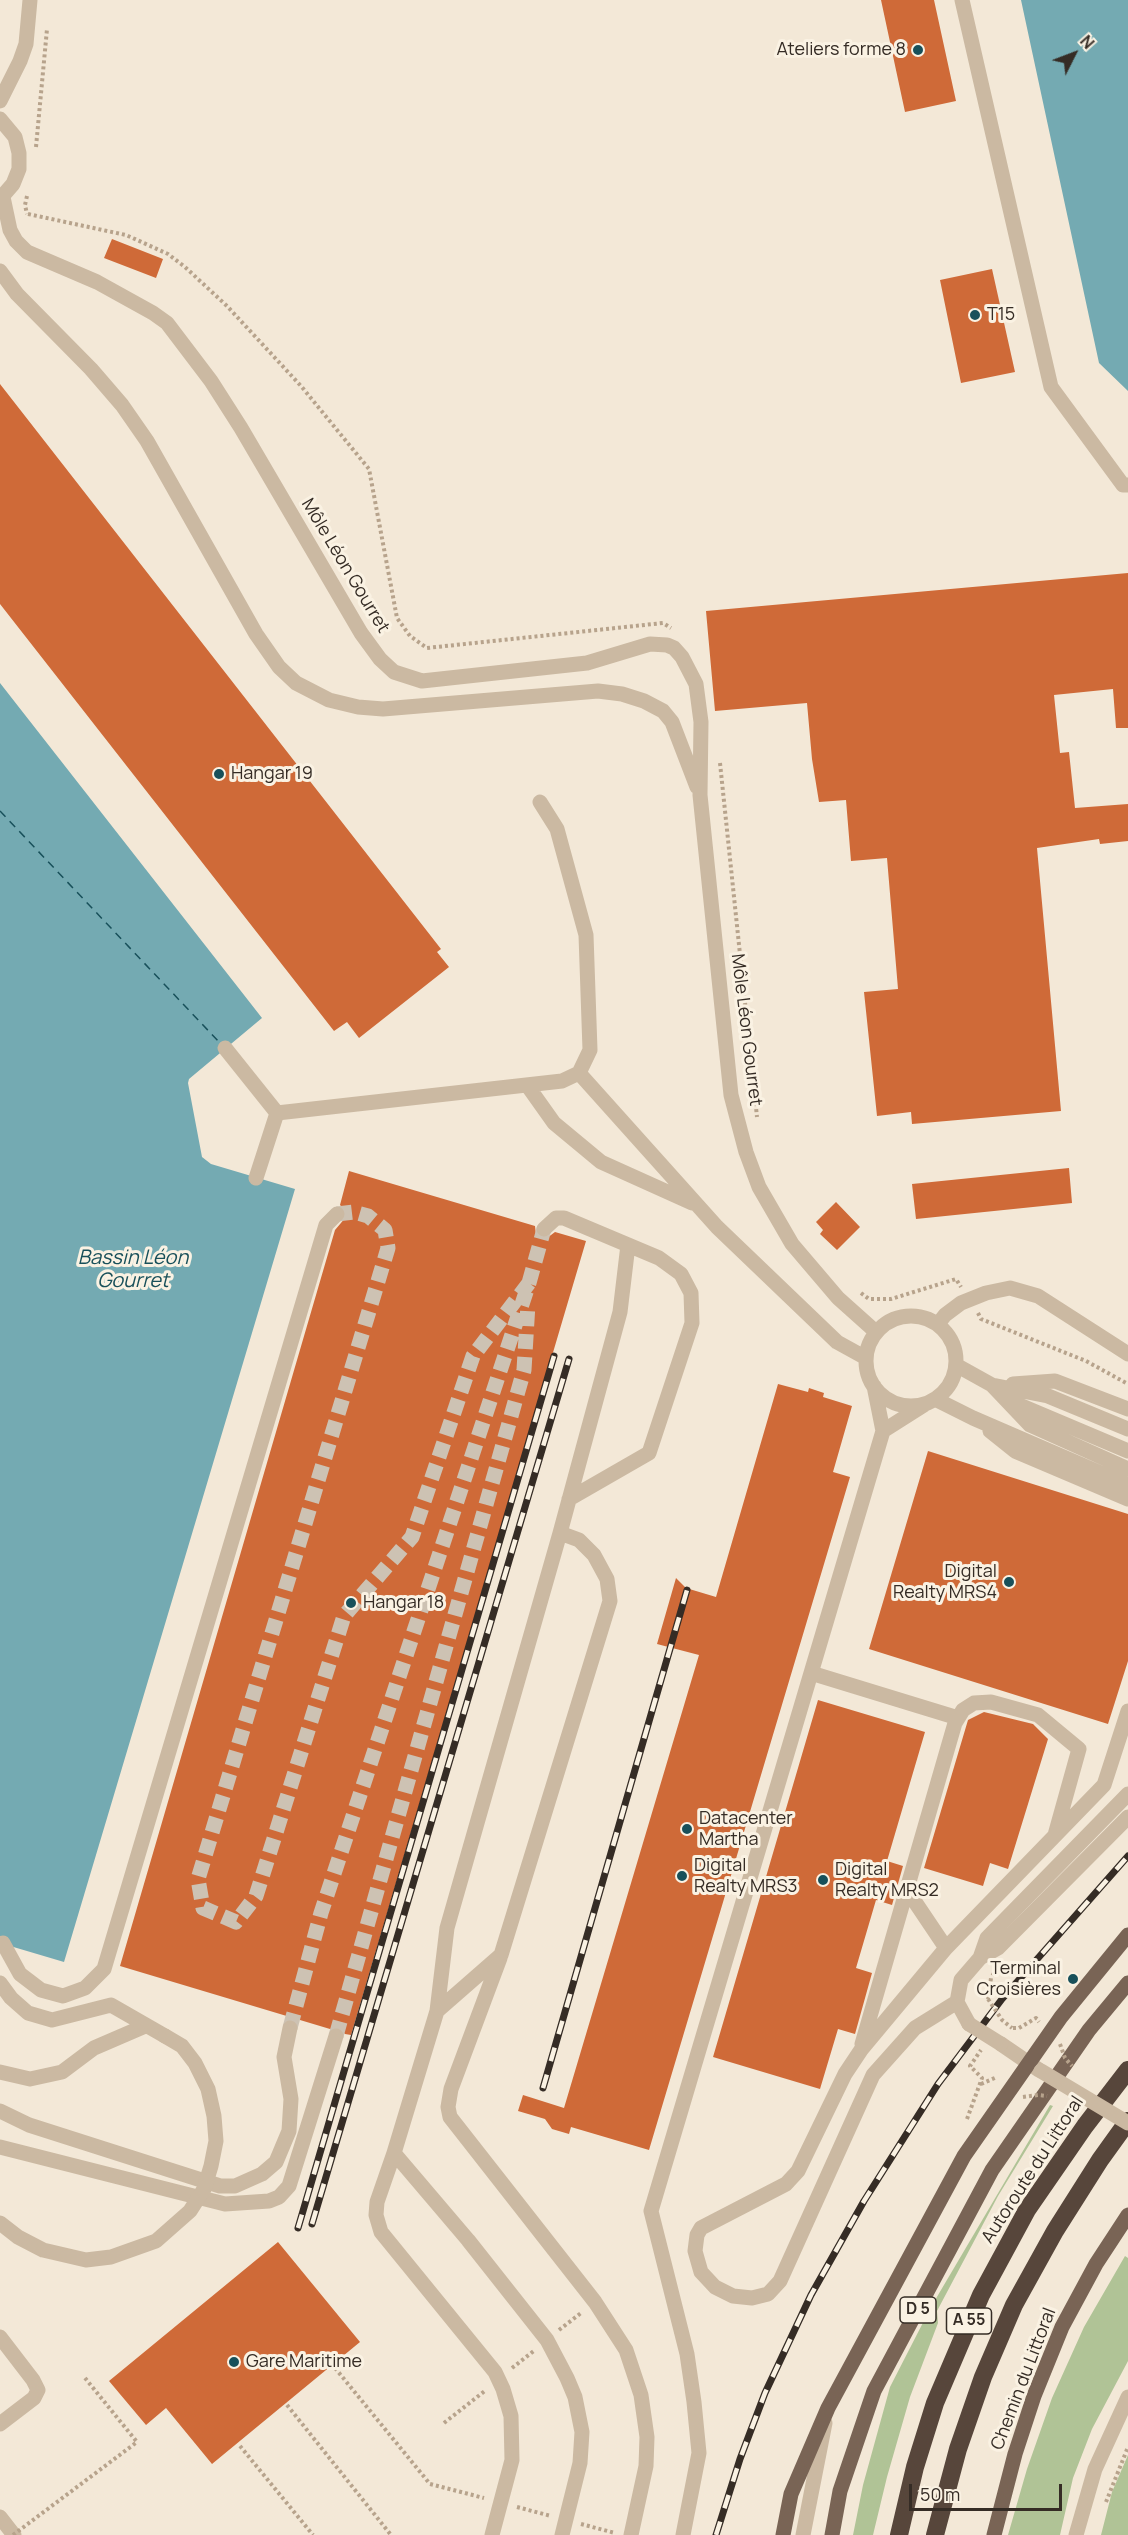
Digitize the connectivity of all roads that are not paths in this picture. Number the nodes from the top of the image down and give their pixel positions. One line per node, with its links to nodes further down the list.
1 (30, 0): 3 (street)
2 (962, 0): 7 (street)
3 (0, 101)
4 (0, 119): 5 (street, Môle Léon Gourret)
5 (2, 198): 8 (street, Môle Léon Gourret)
6 (0, 271): 8 (street, Môle Léon Gourret)
7 (1128, 484)
8 (700, 795): 20 (street, Môle Léon Gourret)
9 (540, 802): 11 (street)
10 (225, 1048): 13 (street)
11 (579, 1073): 12 (street); 15 (street)
12 (527, 1085): 13 (street); 15 (street)
13 (277, 1113): 14 (street)
14 (256, 1178)
15 (697, 1205): 22 (street)
16 (337, 1214): 47 (street)
17 (544, 1229): 18 (street)
18 (628, 1245): 35 (street); 35 (street)
19 (938, 1324): 20 (street); 21 (street); 23 (street)
20 (876, 1332): 22 (street)
21 (1128, 1354)
22 (866, 1358): 25 (street)
23 (956, 1365): 24 (street); 27 (street)
24 (992, 1385): 26 (street); 28 (street); 30 (street)
25 (874, 1386): 27 (street); 31 (street)
26 (1007, 1399): 32 (street); 33 (street)
27 (931, 1401): 29 (street); 31 (street)
28 (1128, 1409)
29 (973, 1418): 34 (street); 36 (street)
30 (1128, 1429)
31 (883, 1431): 38 (street)
32 (1128, 1451)
33 (1128, 1468)
34 (1128, 1485)
35 (568, 1499): 37 (street)
36 (1128, 1499)
37 (560, 1533): 48 (street); 53 (street)
38 (812, 1673): 40 (street); 76 (street)
39 (1128, 1711): 43 (street)
40 (958, 1718): 43 (street); 44 (street)
41 (1128, 1794): 49 (street)
42 (1128, 1817): 49 (street)
43 (1055, 1836): 46 (street)
44 (907, 1890): 46 (street); 57 (street)
45 (1128, 1935): 58 (main road)
46 (946, 1948): 57 (street)
47 (0, 1949)
48 (501, 1955): 53 (street); 75 (street)
49 (980, 1958): 52 (street)
50 (0, 1983): 54 (street)
51 (1128, 1983): 79 (main road, D 5)
52 (957, 2002): 57 (street); 58 (street, bridge)
53 (437, 2011): 64 (street)
54 (144, 2026): 60 (street); 66 (street, bridge)
55 (290, 2028): 61 (street)
56 (336, 2036): 63 (street)
57 (861, 2050)
58 (1028, 2062): 62 (street, bridge); 69 (main road)
59 (1128, 2070): 80 (highway, Autoroute du Littoral / A 55)
60 (0, 2072)
61 (0, 2111)
62 (1128, 2122): 81 (highway, A 55)
63 (0, 2147)
64 (394, 2153): 72 (street); 74 (street)
65 (1128, 2215): 82 (main road, Chemin du Littoral)
66 (0, 2223)
67 (0, 2337): 70 (street)
68 (1128, 2397): 83 (street)
69 (828, 2408): 77 (main road); 78 (street)
70 (0, 2424)
71 (0, 2517): 73 (street)
72 (564, 2527)
73 (14, 2535)
74 (492, 2535)
75 (631, 2535)
76 (683, 2535)
77 (783, 2535)
78 (803, 2535)
79 (832, 2535)
80 (899, 2535)
81 (935, 2535)
82 (994, 2535)
83 (1076, 2535)

